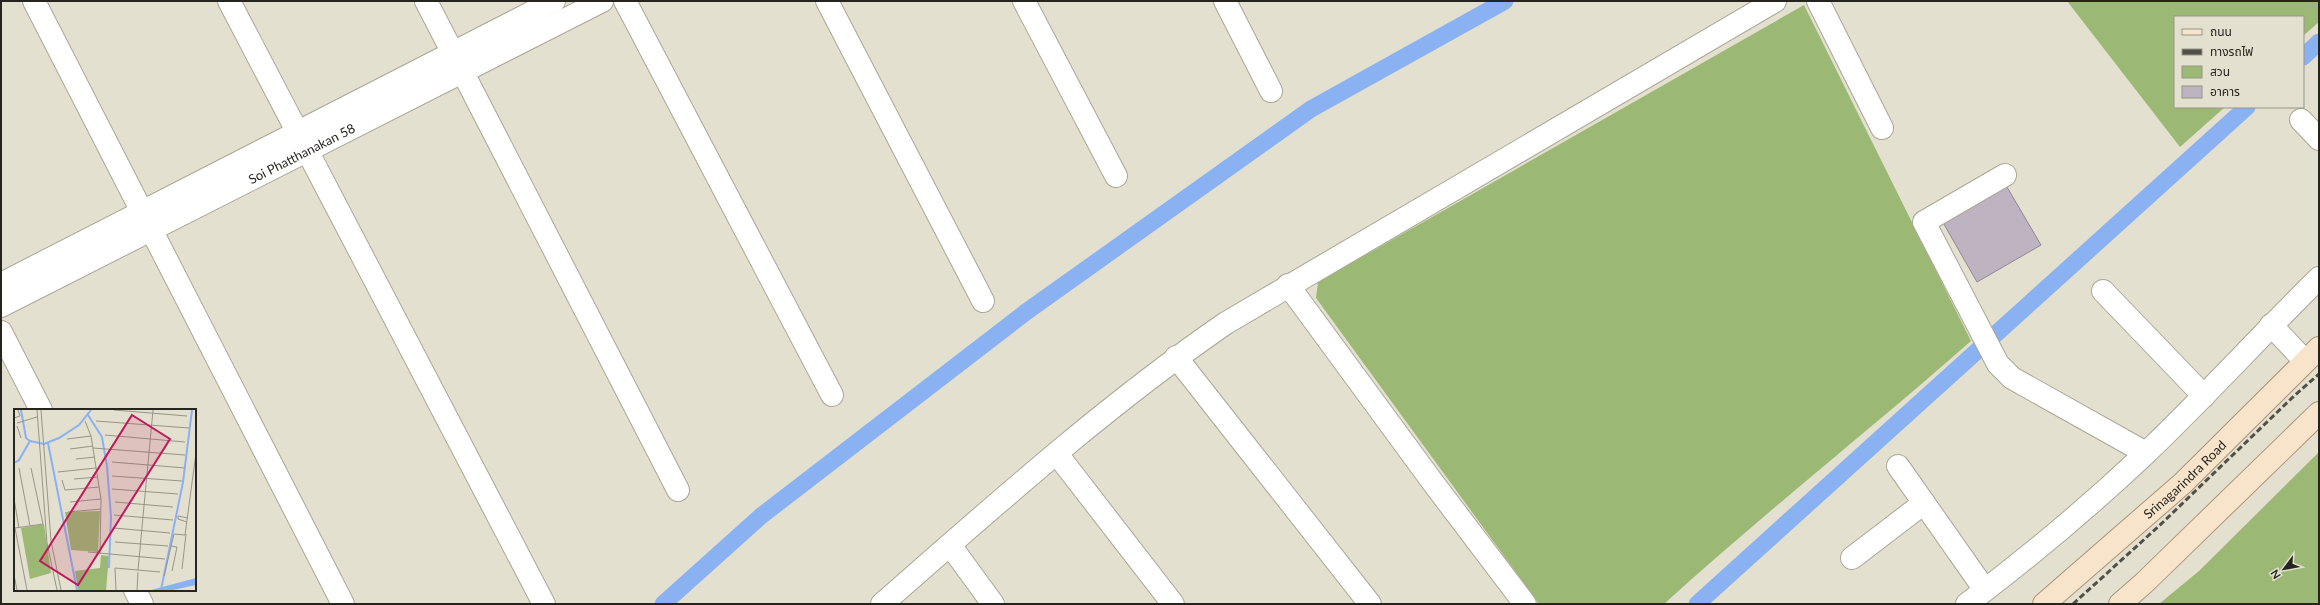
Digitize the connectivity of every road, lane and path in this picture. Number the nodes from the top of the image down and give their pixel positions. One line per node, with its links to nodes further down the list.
1 (34, 1): 22 (street)
2 (229, 1): 17 (street)
3 (426, 1): 12 (street)
4 (554, 1): 12 (street, Soi Phatthanakan 58)
5 (602, 1): 13 (street, Soi Phatthanakan 58)
6 (625, 1): 33 (street)
7 (827, 1): 27 (street)
8 (1024, 1): 21 (street)
9 (1225, 1): 14 (street)
10 (1776, 1): 25 (street)
11 (1818, 1): 16 (street)
12 (453, 52): 13 (street); 17 (street, Soi Phatthanakan 58)
13 (465, 72): 19 (street, Soi Phatthanakan 58); 40 (street)
14 (1272, 91)
15 (2301, 120): 18 (street)
16 (1882, 128)
17 (297, 132): 19 (street); 22 (street, Soi Phatthanakan 58)
18 (2319, 139)
19 (307, 151): 22 (street, Soi Phatthanakan 58); 48 (street)
20 (2005, 175): 37 (street)
21 (1116, 176)
22 (146, 222): 24 (street, Soi Phatthanakan 58); 28 (street, Soi Phatthanakan 58); 47 (street)
23 (2319, 278): 29 (street)
24 (1, 284)
25 (1288, 286): 32 (street); 53 (street)
26 (2103, 291): 34 (street)
27 (983, 301)
28 (1, 306)
29 (2271, 325): 31 (street); 34 (street)
30 (1, 332): 35 (street)
31 (2312, 355): 55 (main road, Srinagarindra Road)
32 (1176, 357): 38 (street); 52 (street)
33 (832, 395)
34 (2204, 396): 37 (street)
35 (40, 409)
36 (2319, 413): 56 (main road)
37 (2146, 453): 44 (street)
38 (1057, 454): 42 (street); 51 (street)
39 (1898, 466): 41 (street)
40 (678, 490)
41 (1924, 503): 43 (street); 44 (street)
42 (950, 545): 49 (street); 50 (street)
43 (1852, 558)
44 (1985, 590): 54 (street)
45 (136, 591): 46 (street)
46 (142, 604)
47 (343, 604)
48 (544, 604)
49 (882, 604)
50 (993, 604)
51 (1174, 604)
52 (1370, 604)
53 (1525, 604)
54 (1967, 604)
55 (2044, 604)
56 (2120, 604)

